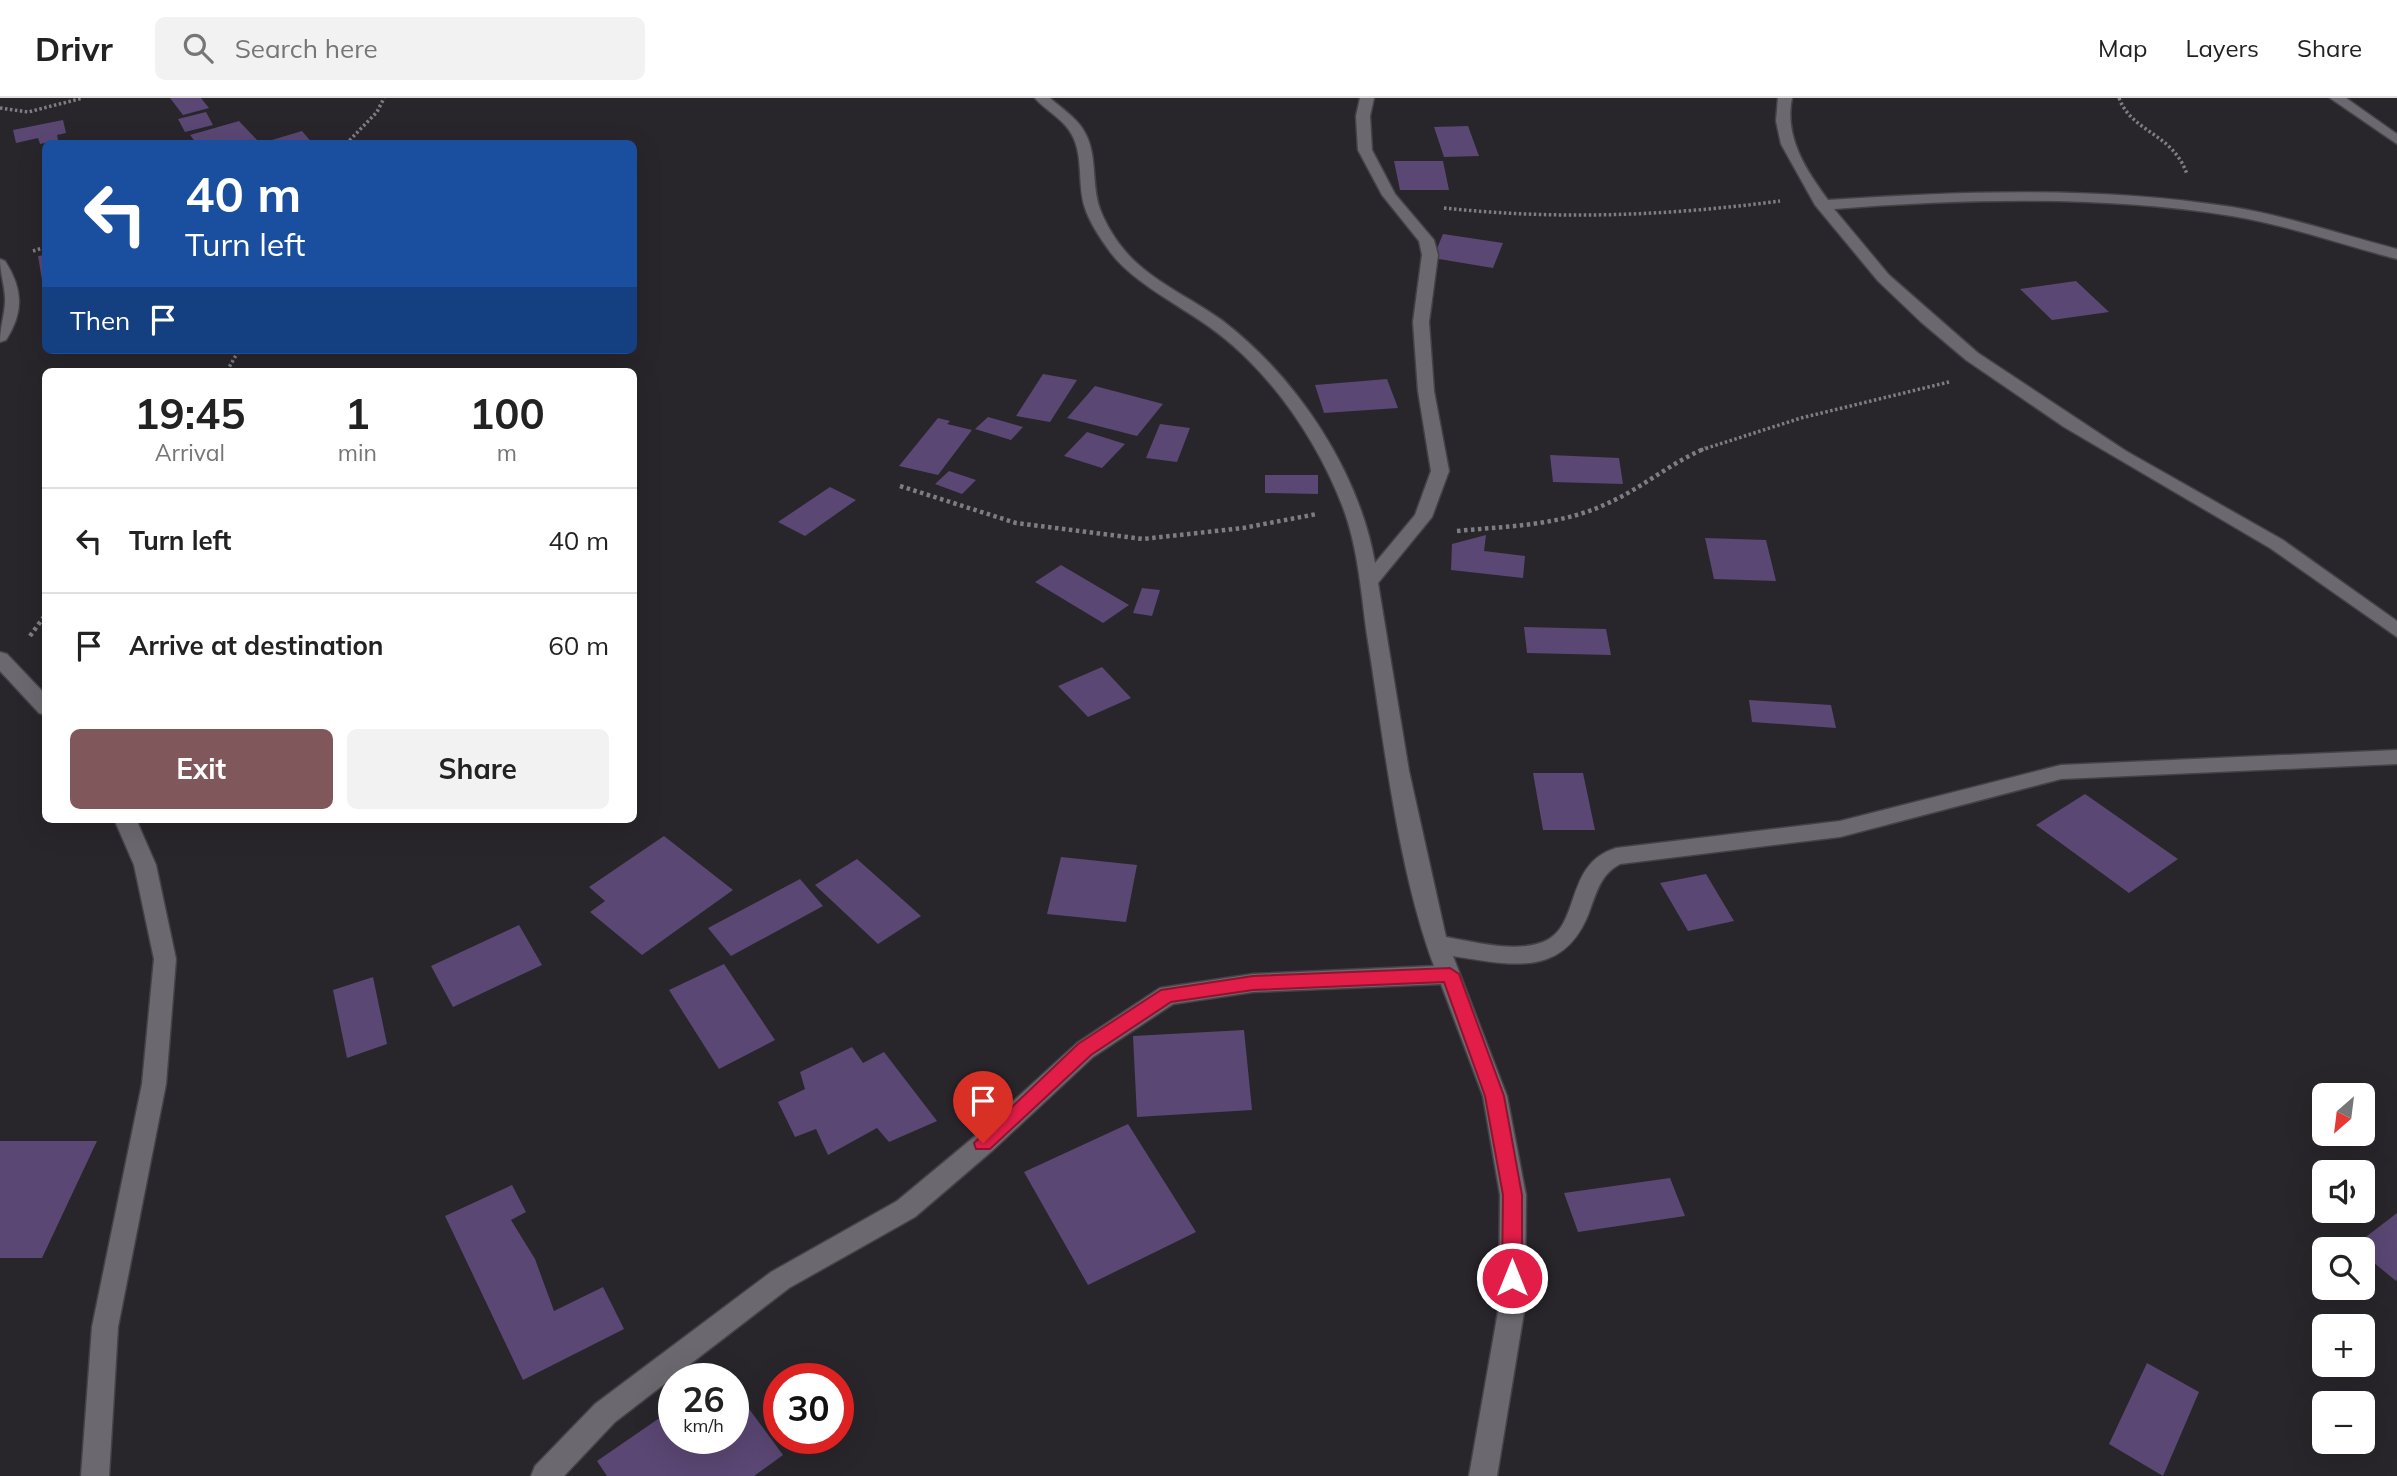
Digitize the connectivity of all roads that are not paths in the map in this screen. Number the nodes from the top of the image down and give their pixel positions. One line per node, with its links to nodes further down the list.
1 (1042, 98): 10 (street)
2 (1367, 98): 10 (street)
3 (1785, 98): 6 (street)
4 (2337, 98): 5 (street)
5 (2397, 140)
6 (1820, 201): 7 (street); 11 (street)
7 (2397, 254)
8 (0, 264): 9 (street)
9 (0, 337)
10 (1369, 582): 16 (street)
11 (2397, 631)
12 (0, 660): 13 (street)
13 (42, 704)
14 (2397, 757): 16 (street)
15 (127, 823): 18 (street)
16 (1437, 944): 17 (street)
17 (1450, 974): 19 (street); 20 (street)
18 (95, 1476)
19 (545, 1476)
20 (1483, 1476)

